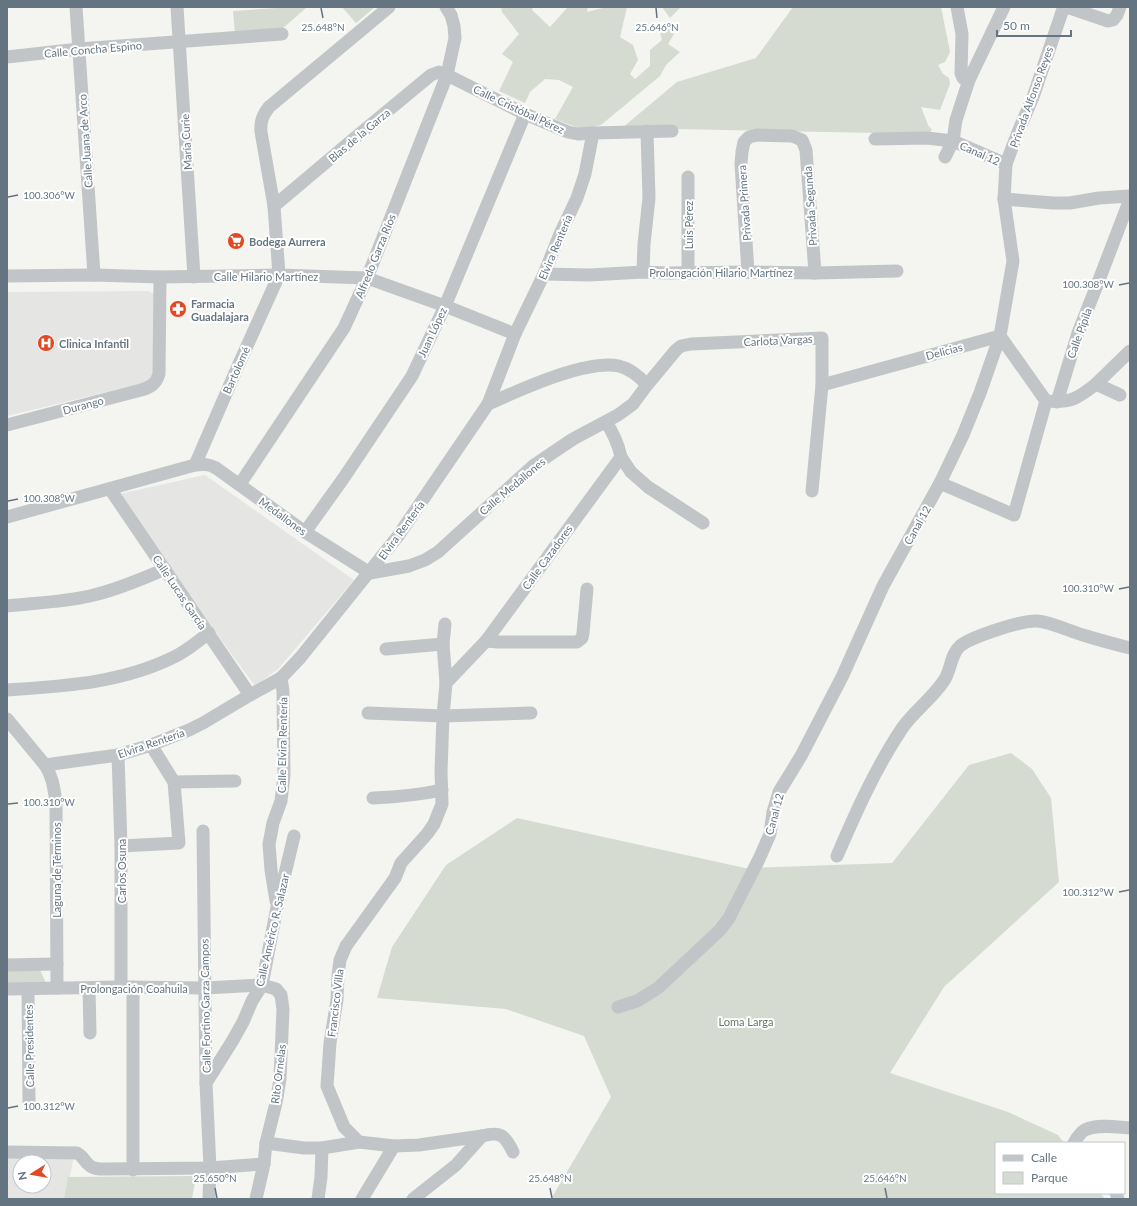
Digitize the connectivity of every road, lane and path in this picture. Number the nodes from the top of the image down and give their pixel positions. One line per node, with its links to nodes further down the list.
1 (76, 7): 11 (street, Calle Juana de Arco)
2 (177, 7): 10 (street, María Curie)
3 (389, 7): 27 (street)
4 (446, 7): 13 (street, Alfredo Garza Ríos)
5 (957, 7): 14 (street)
6 (1004, 7): 14 (street)
7 (1120, 7): 8 (street)
8 (1066, 8): 23 (street, Privada Alfonso Reyes)
9 (282, 34): 10 (street, Calle Concha Espino)
10 (180, 41): 11 (street, Calle Concha Espino); 38 (street, María Curie)
11 (79, 49): 12 (street, Calle Concha Espino); 34 (street, Calle Juana de Arco)
12 (7, 57)
13 (447, 75): 15 (street, Calle Cristóbal Pérez); 27 (street, Blas de la Garza); 39 (street, Alfredo Garza Ríos)
14 (969, 80): 21 (street)
15 (525, 114): 18 (street, Calle Cristóbal Pérez); 40 (street, Juan López)
16 (647, 131): 17 (street, Calle Cristóbal Pérez); 18 (street, Calle Cristóbal Pérez); 29 (street)
17 (672, 131)
18 (593, 133): 33 (street, Elvira Rentería)
19 (749, 137): 31 (street, Privada Primera); 32 (street, Privada Segunda)
20 (875, 139): 21 (street, Canal 12)
21 (953, 141): 22 (street); 23 (street, Canal 12)
22 (945, 157)
23 (1006, 164): 26 (street, Canal 12)
24 (688, 177): 30 (street, Luis Pérez)
25 (1130, 197): 26 (street); 48 (street, Calle Pípila)
26 (1004, 199): 42 (street, Canal 12)
27 (274, 206): 36 (street)
28 (897, 271): 32 (street, Prolongación Hilario Martínez)
29 (643, 272): 30 (street, Prolongación Hilario Martínez); 33 (street, Prolongación Hilario Martínez)
30 (688, 272): 31 (street, Prolongación Hilario Martínez)
31 (748, 272): 32 (street, Prolongación Hilario Martínez)
32 (815, 273)
33 (544, 274): 41 (street, Elvira Rentería)
34 (94, 275): 35 (street, Calle Hilario Martínez); 37 (street, Calle Hilario Martínez)
35 (7, 276)
36 (279, 276): 38 (street, Calle Hilario Martínez); 39 (street, Calle Hilario Martínez); 53 (street, Bartolomé)
37 (160, 277): 38 (street, Calle Hilario Martínez); 51 (street, Durango)
38 (194, 277)
39 (367, 278): 40 (street, Calle Hilario Martínez); 55 (street, Alfredo Garza Ríos)
40 (445, 306): 41 (street, Calle Hilario Martínez); 60 (street, Juan López)
41 (515, 334): 49 (street, Elvira Rentería)
42 (1000, 336): 46 (street, Delicias); 48 (street); 54 (street, Canal 12)
43 (1130, 352): 44 (street)
44 (1096, 384): 47 (street); 48 (street)
45 (647, 385): 46 (street, Carlota Vargas); 49 (street); 50 (street, Calle Medallones)
46 (822, 385): 57 (street, Carlota Vargas)
47 (1120, 395)
48 (1052, 401): 54 (street, Calle Pípila)
49 (488, 404): 62 (street, Elvira Rentería)
50 (606, 422): 52 (street); 62 (street, Calle Medallones)
51 (7, 425)
52 (621, 457): 59 (street); 67 (street, Calle Cazadores)
53 (195, 465): 55 (street, Medallones); 56 (street)
54 (940, 483): 100 (street, Canal 12)
55 (240, 484): 60 (street, Medallones)
56 (110, 489): 58 (street); 61 (street, Calle Lucas García)
57 (812, 492)
58 (7, 516)
59 (703, 523)
60 (305, 532): 62 (street, Medallones)
61 (165, 569): 64 (street); 66 (street, Calle Lucas García)
62 (370, 573): 71 (street, Elvira Rentería)
63 (587, 589): 67 (street)
64 (7, 606)
65 (445, 624): 68 (street)
66 (209, 633): 73 (street); 74 (street, Calle Lucas García)
67 (486, 641): 72 (street, Calle Cazadores)
68 (443, 644): 70 (street); 72 (street)
69 (1130, 648): 89 (street)
70 (386, 649)
71 (280, 678): 74 (street, Elvira Rentería); 90 (street, Calle Elvira Rentería)
72 (446, 683): 77 (street)
73 (7, 690)
74 (250, 695): 79 (street, Elvira Rentería)
75 (531, 713): 77 (street)
76 (368, 714): 77 (street)
77 (443, 716): 84 (street)
78 (7, 719): 81 (street, Laguna de Términos)
79 (151, 745): 80 (street, Elvira Rentería); 83 (street)
80 (118, 755): 81 (street, Elvira Rentería); 88 (street, Carlos Osuna)
81 (45, 765): 91 (street, Laguna de Términos)
82 (235, 781): 83 (street)
83 (174, 782): 88 (street)
84 (442, 790): 85 (street); 106 (street, Francisco Villa)
85 (373, 798)
86 (294, 836): 90 (street, Calle Américo R. Salazar)
87 (203, 837): 97 (street, Calle Fortino Garza Campos)
88 (121, 846): 94 (street, Carlos Osuna)
89 (837, 856)
90 (277, 906): 93 (street, Calle Américo R. Salazar)
91 (57, 964): 92 (street); 95 (street, Laguna de Términos)
92 (7, 965)
93 (262, 985): 97 (street, Prolongación Coahuila); 102 (street, Calle Américo R. Salazar); 108 (street, Rito Ornelas)
94 (127, 987): 96 (street, Prolongación Coahuila); 97 (street, Prolongación Coahuila); 115 (street, Carlos Osuna)
95 (57, 988): 96 (street, Prolongación Coahuila); 98 (street, Prolongación Coahuila)
96 (89, 988): 101 (street)
97 (205, 988): 102 (street, Calle Fortino Garza Campos)
98 (28, 989): 99 (street, Prolongación Coahuila); 103 (street, Calle Presidentes)
99 (7, 990)
100 (618, 1007)
101 (90, 1033)
102 (206, 1083): 114 (street, Calle Fortino Garza Campos)
103 (29, 1102)
104 (1130, 1128): 107 (street)
105 (482, 1136): 109 (street); 112 (street); 120 (street)
106 (359, 1142): 109 (street); 110 (street)
107 (1075, 1142)
108 (266, 1143): 110 (street); 113 (street, Rito Ornelas)
109 (394, 1146): 119 (street)
110 (322, 1148): 118 (street)
111 (7, 1152): 115 (street)
112 (513, 1152)
113 (264, 1164): 114 (street); 117 (street, Rito Ornelas)
114 (210, 1168): 115 (street); 116 (street, Calle Fortino Garza Campos)
115 (133, 1170)
116 (209, 1199)
117 (256, 1199)
118 (318, 1199)
119 (362, 1199)
120 (413, 1199)

